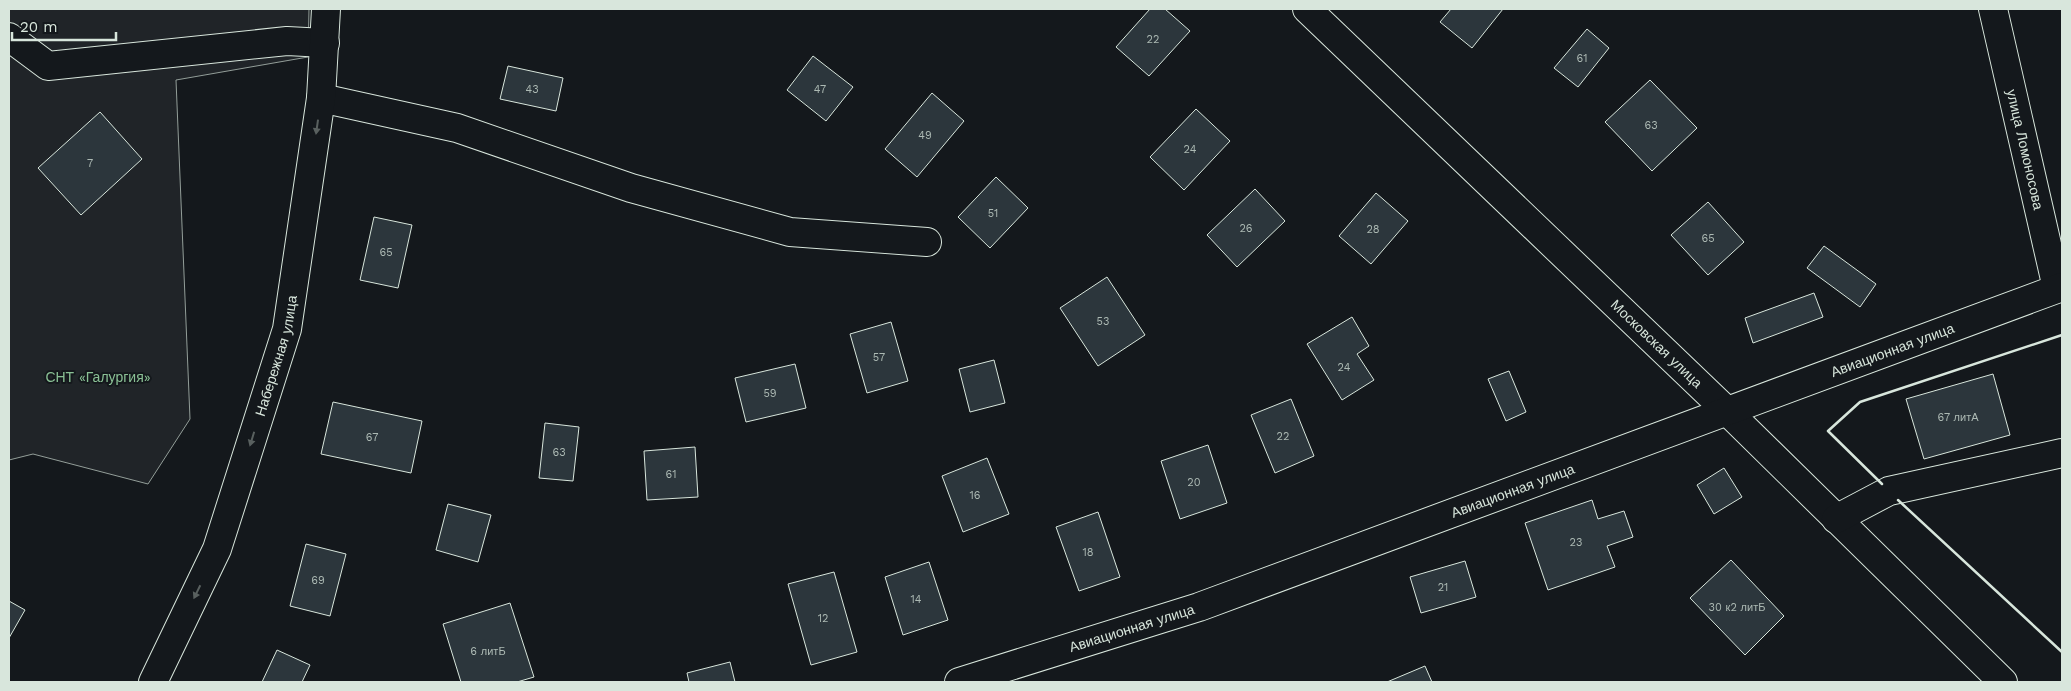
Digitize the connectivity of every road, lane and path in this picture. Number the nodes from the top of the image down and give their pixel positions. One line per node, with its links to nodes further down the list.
1 (326, 9): 5 (street, Набережная улица)
2 (1307, 9): 9 (street, Московская улица)
3 (1993, 9): 8 (street, улица Ломоносова)
4 (9, 37): 5 (street)
5 (325, 43): 6 (street, Набережная улица)
6 (321, 98): 7 (street); 12 (street, Набережная улица, one-way to 12)
7 (927, 242)
8 (2060, 288): 9 (street, Авиационная улица)
9 (1728, 412): 11 (street, Московская улица); 13 (street, Авиационная улица)
10 (2062, 453): 11 (street)
11 (1836, 519): 14 (street, Московская улица)
12 (153, 682)
13 (959, 682)
14 (2003, 682)

